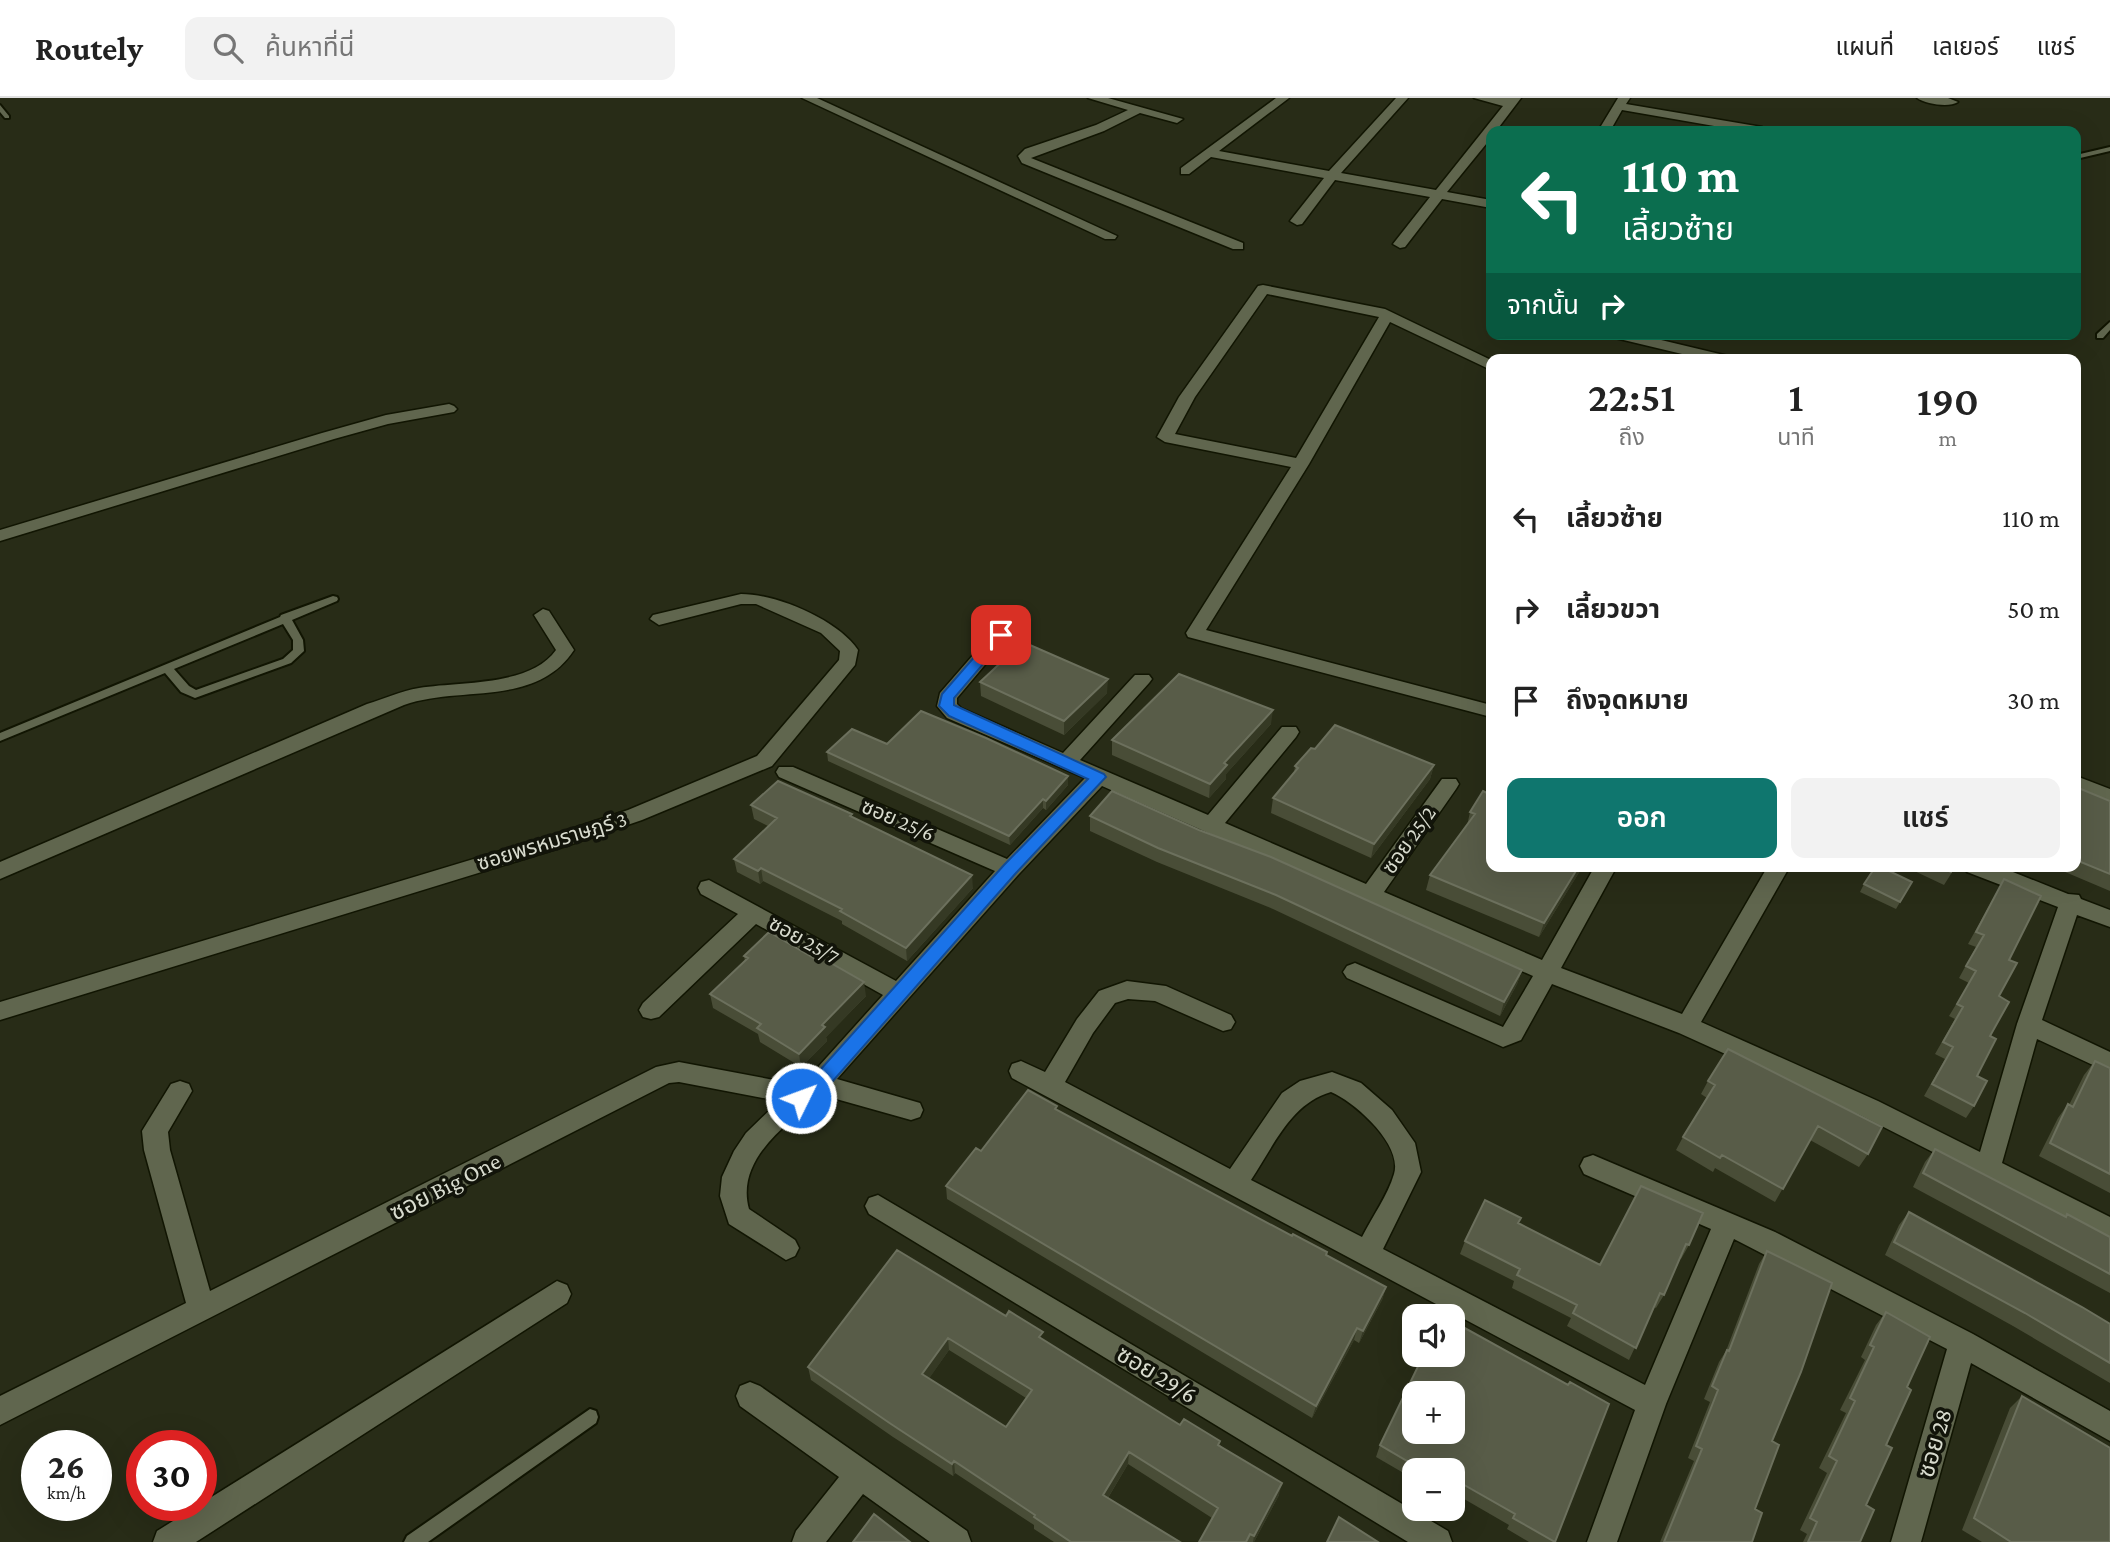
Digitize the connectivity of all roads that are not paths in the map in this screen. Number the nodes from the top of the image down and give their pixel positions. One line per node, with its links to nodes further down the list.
1 (808, 98): 26 (street)
2 (1094, 98): 11 (street)
3 (1283, 98): 19 (street)
4 (1402, 98): 22 (street)
5 (1480, 98): 7 (street)
6 (1923, 98): 9 (street)
7 (1513, 101): 14 (street)
8 (1621, 102): 15 (street); 16 (street)
9 (1952, 103)
10 (0, 107): 12 (lane)
11 (1136, 110): 13 (street); 28 (street)
12 (7, 117)
13 (1177, 119)
14 (1495, 126)
15 (1607, 126)
16 (1738, 126)
17 (1486, 139): 23 (street)
18 (2110, 149): 20 (lane)
19 (1207, 153): 21 (street); 22 (street)
20 (2081, 156)
21 (1185, 171)
22 (1332, 176): 23 (street); 25 (street)
23 (1437, 194): 24 (street); 27 (street)
24 (1486, 203)
25 (1297, 221)
26 (1110, 236)
27 (1400, 244)
28 (1238, 247)
29 (1387, 316): 34 (street); 36 (street); 36 (street)
30 (2110, 325): 31 (lane)
31 (2099, 336)
32 (1633, 340): 33 (street)
33 (1673, 354)
34 (1486, 364)
35 (449, 409): 37 (street)
36 (1301, 464): 45 (street)
37 (0, 536)
38 (333, 599): 40 (lane)
39 (543, 615): 56 (street)
40 (285, 617): 43 (lane); 43 (lane)
41 (659, 619): 69 (street, ซอยพรหมราษฎร์ 3)
42 (1001, 635): 48 (street)
43 (166, 667): 47 (lane)
44 (1142, 679): 48 (street)
45 (1486, 711)
46 (1289, 732): 54 (street)
47 (0, 737)
48 (1065, 763): 50 (street)
49 (786, 772): 55 (street, ซอย 25/6)
50 (1098, 777): 54 (street); 55 (street)
51 (1449, 784): 61 (street, ซอย 25/2)
52 (2081, 785): 53 (street)
53 (2110, 797)
54 (1211, 826): 61 (street)
55 (1010, 869): 67 (street)
56 (0, 871)
57 (1603, 872): 66 (street)
58 (1776, 872): 72 (street)
59 (1991, 872): 62 (street)
60 (709, 888): 63 (street, ซอย 25/7)
61 (1370, 895): 66 (street)
62 (2071, 901): 64 (street); 71 (street)
63 (754, 912): 67 (street, ซอย 25/7); 68 (street)
64 (2110, 919)
65 (1355, 972): 66 (street)
66 (1547, 972): 72 (street)
67 (899, 993): 75 (street)
68 (651, 1010)
69 (0, 1011)
70 (1223, 1022): 76 (street)
71 (2029, 1024): 73 (street); 80 (street)
72 (1687, 1026): 80 (street)
73 (2110, 1063)
74 (1021, 1072): 76 (street)
75 (818, 1084): 78 (street, ซอย Big One); 85 (street); 88 (street, ซอย Big One)
76 (1049, 1087): 81 (street)
77 (180, 1091): 88 (street)
78 (911, 1110)
79 (1593, 1166): 83 (street)
80 (1988, 1167): 84 (street)
81 (1234, 1184): 86 (street); 86 (street)
82 (878, 1206): 100 (street, ซอย 29/6)
83 (1726, 1225): 89 (street); 91 (street)
84 (2110, 1230)
85 (786, 1248)
86 (1367, 1254): 91 (street)
87 (556, 1294): 96 (street)
88 (201, 1307): 92 (street, ซอย Big One)
89 (1963, 1343): 94 (street); 102 (street, ซอย 28)
90 (750, 1396): 95 (street)
91 (1652, 1404): 101 (street)
92 (0, 1411)
93 (590, 1417): 97 (lane)
94 (2110, 1427)
95 (861, 1473): 98 (street); 99 (street)
96 (168, 1542)
97 (413, 1542)
98 (807, 1542)
99 (956, 1542)
100 (1437, 1542)
101 (1602, 1542)
102 (1906, 1542)

